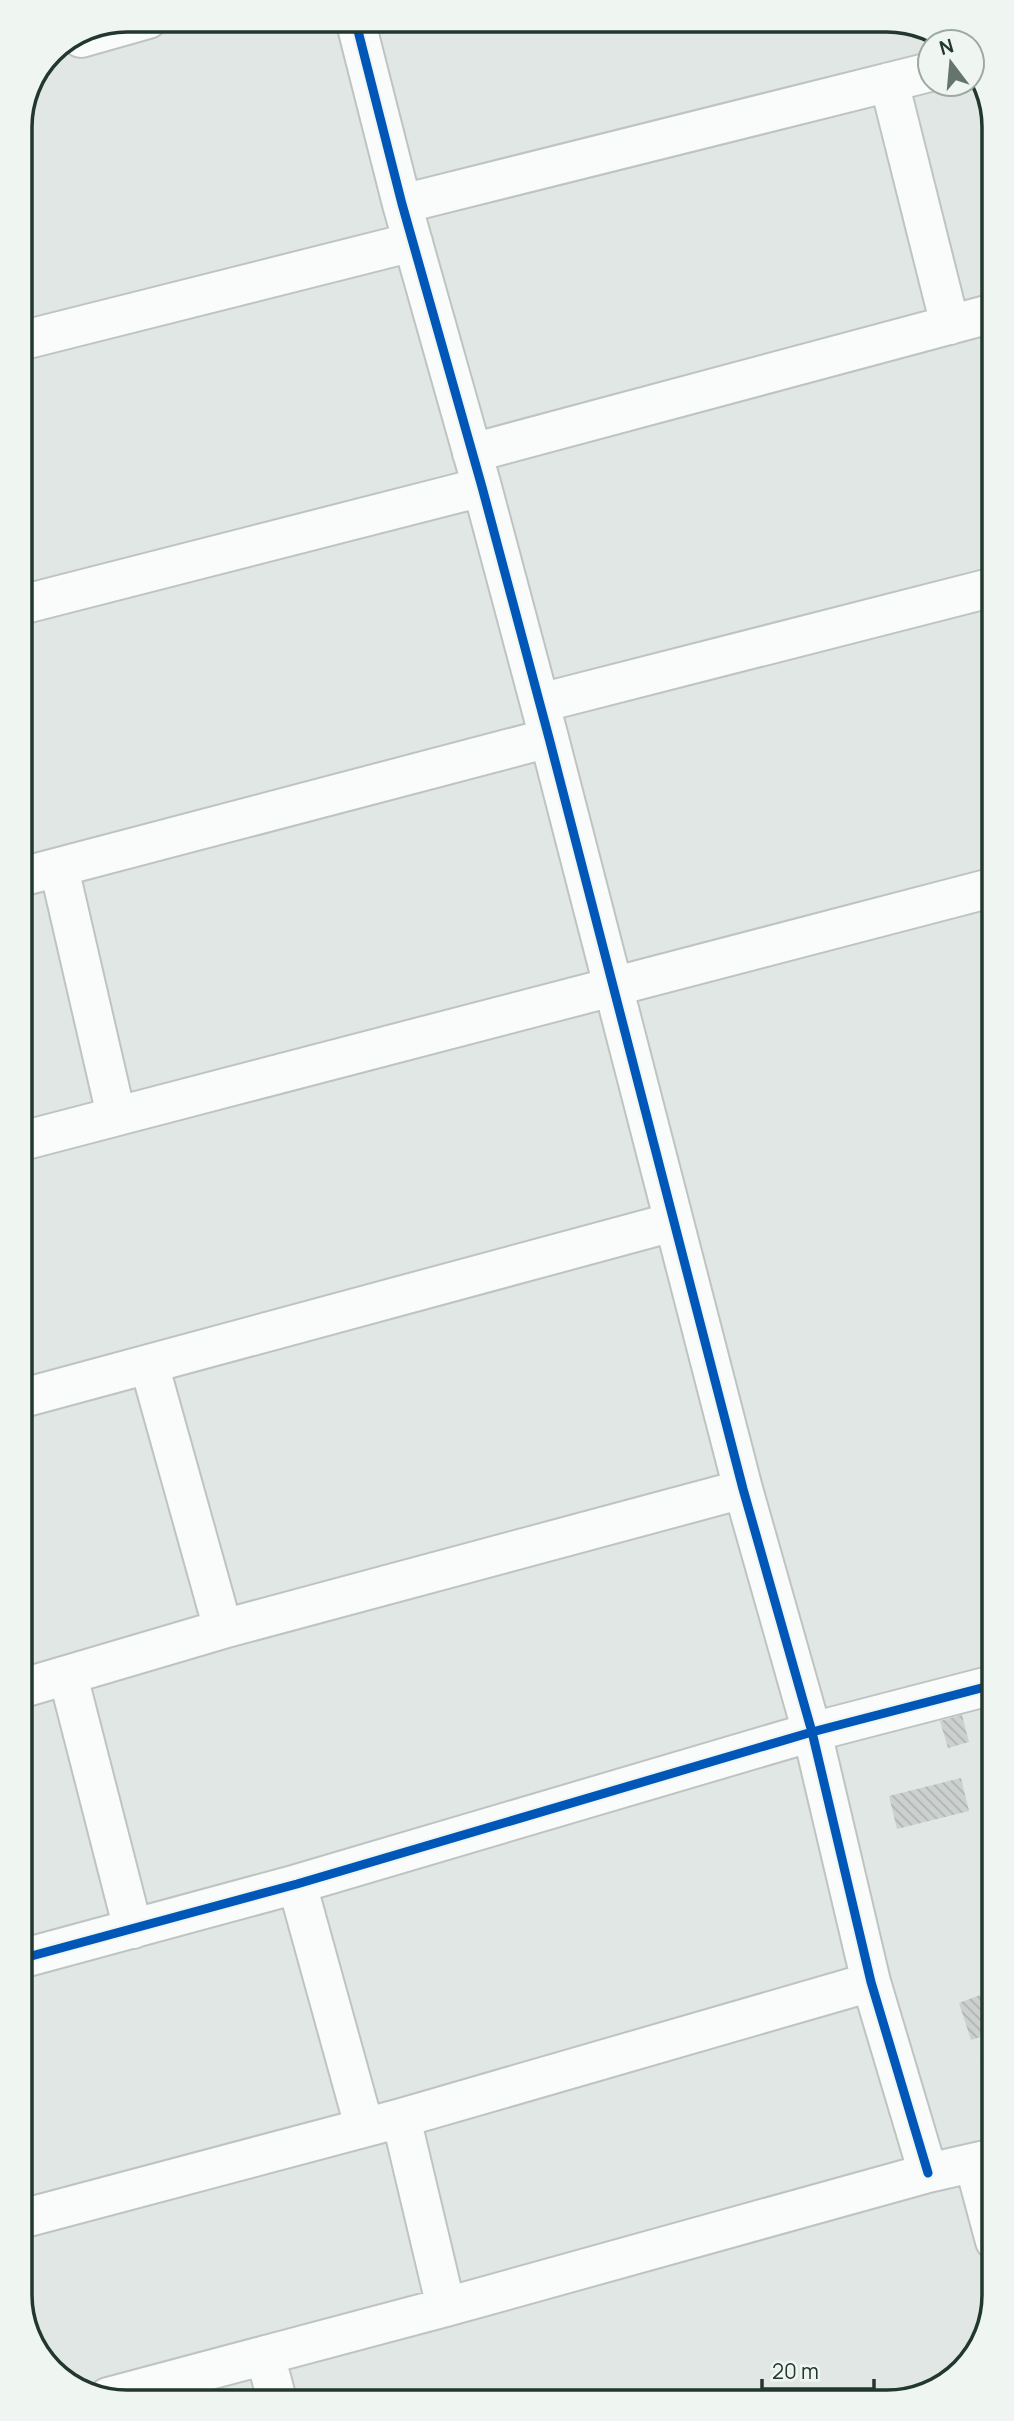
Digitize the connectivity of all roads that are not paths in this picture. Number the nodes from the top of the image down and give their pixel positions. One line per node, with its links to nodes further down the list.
1 (358, 32): 4 (street)
2 (916, 75): 3 (street)
3 (889, 82): 4 (street); 7 (street)
4 (402, 204): 5 (street)
5 (414, 242): 8 (street); 9 (street)
6 (982, 316): 7 (street)
7 (950, 325): 9 (street)
8 (32, 338)
9 (477, 470): 11 (street); 12 (street)
10 (982, 590): 12 (street)
11 (32, 602)
12 (545, 721): 13 (street); 16 (street)
13 (59, 868): 14 (street); 17 (street)
14 (32, 874)
15 (982, 890): 16 (street)
16 (614, 985): 17 (street); 19 (street)
17 (116, 1115): 18 (street)
18 (32, 1138)
19 (673, 1222): 20 (street); 22 (street)
20 (149, 1364): 21 (street); 23 (street)
21 (32, 1396)
22 (743, 1489): 23 (street); 27 (street)
23 (223, 1629): 24 (street)
24 (68, 1676): 25 (street); 29 (street)
25 (32, 1686)
26 (982, 1688): 27 (street)
27 (812, 1732): 28 (street); 31 (street)
28 (297, 1884): 29 (street); 33 (street)
29 (133, 1929): 30 (street)
30 (32, 1956)
31 (871, 1982): 32 (street); 35 (street)
32 (401, 2118): 33 (street); 37 (street)
33 (364, 2126): 36 (street)
34 (982, 2160): 35 (street)
35 (928, 2173): 37 (street)
36 (32, 2216)
37 (446, 2307): 38 (street)
38 (265, 2355): 39 (street); 40 (street)
39 (138, 2389)
40 (274, 2389)

